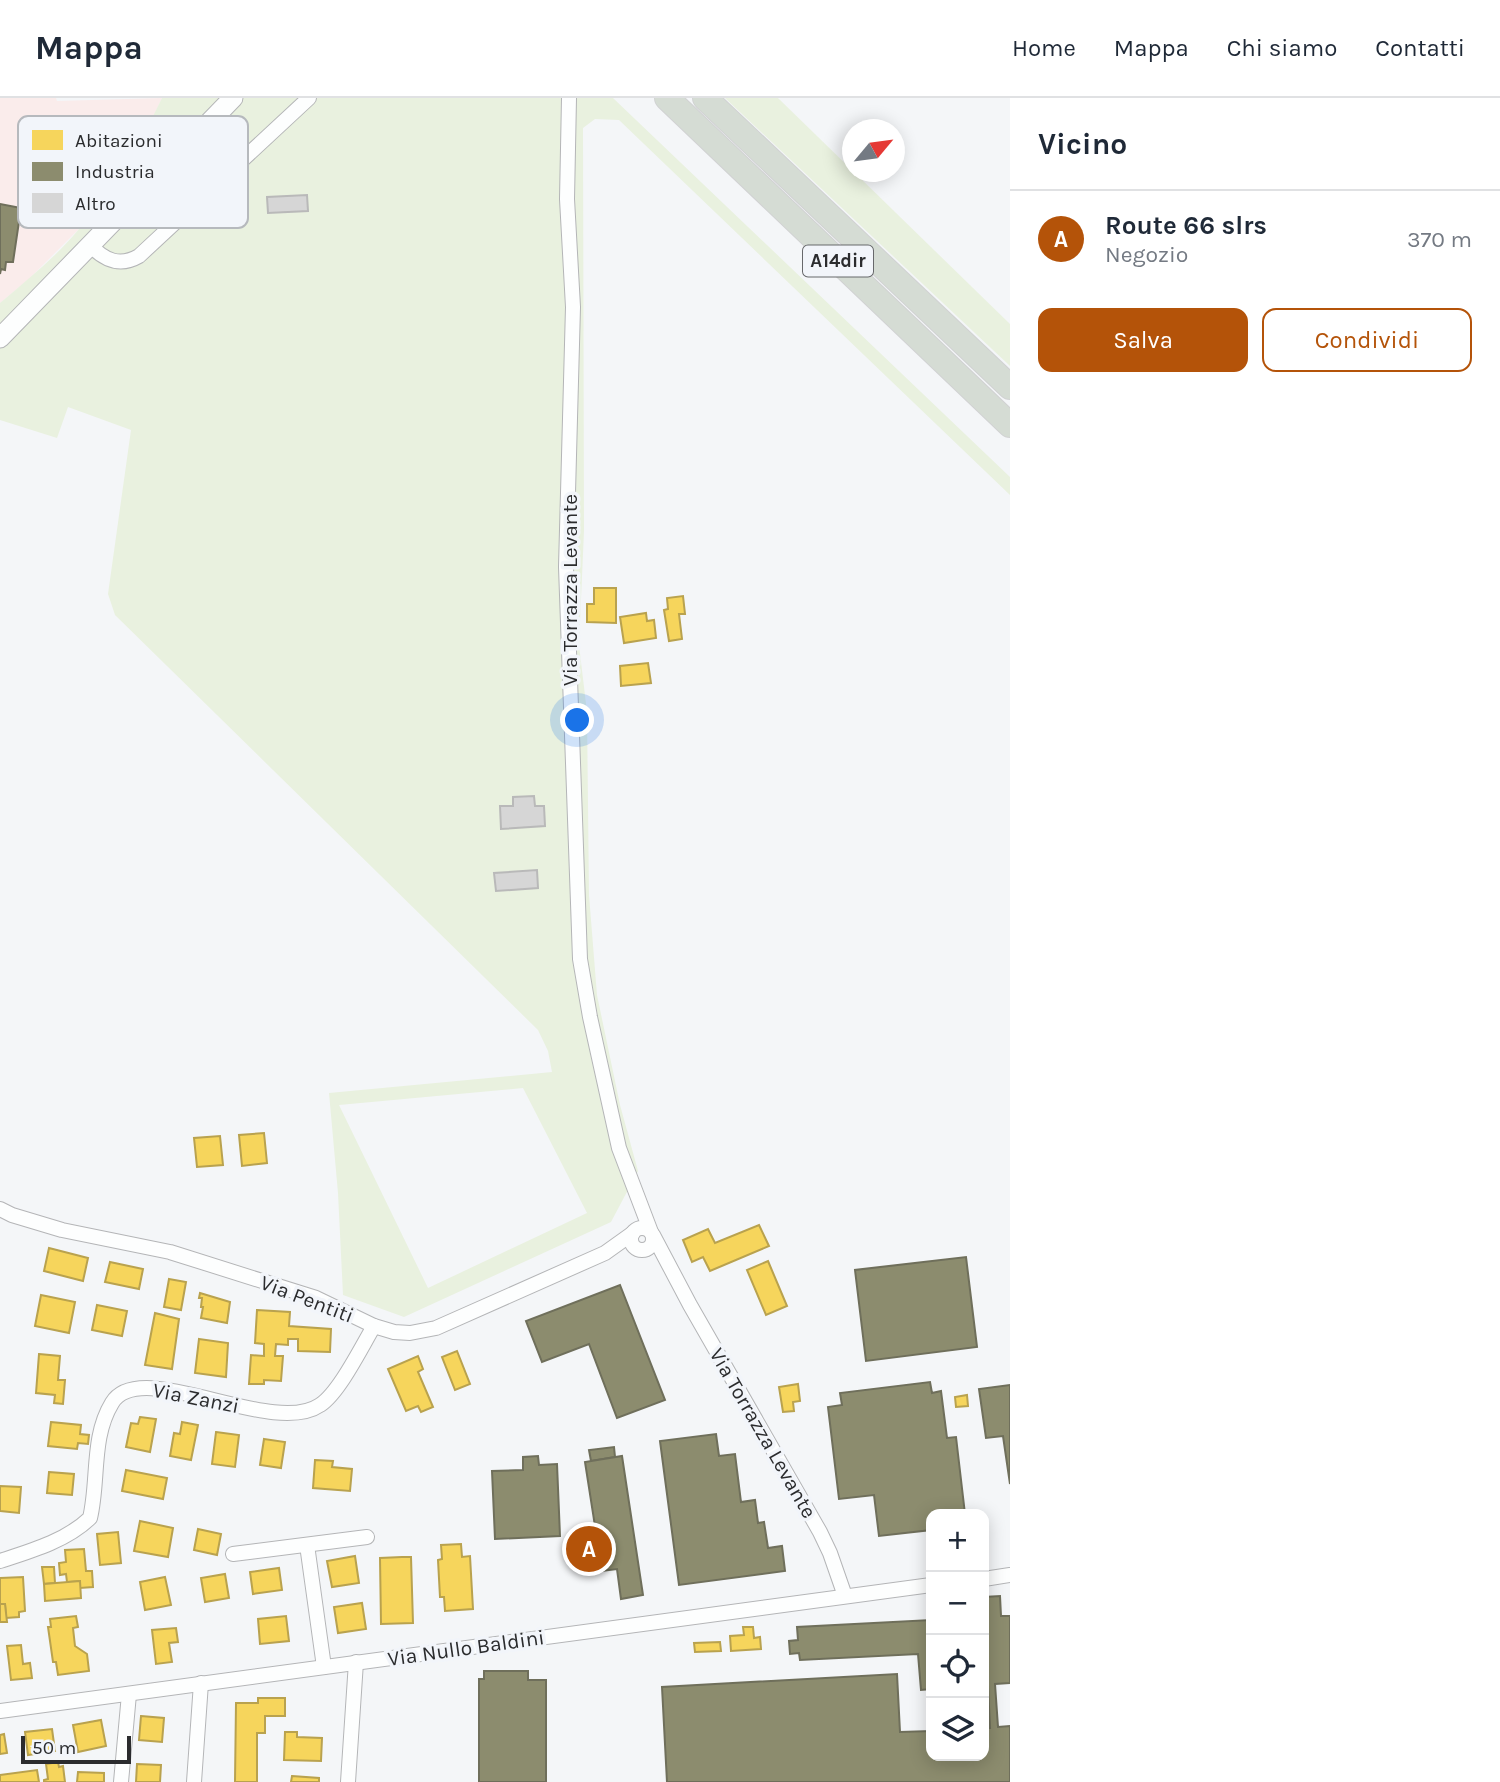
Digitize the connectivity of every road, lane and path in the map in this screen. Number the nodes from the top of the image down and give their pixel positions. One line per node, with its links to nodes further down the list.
1 (233, 98): 6 (main road)
2 (309, 98): 7 (street)
3 (569, 98): 14 (street, Via Torrazza Levante)
4 (667, 98): 13 (highway, A14dir)
5 (705, 98): 12 (highway, A14dir)
6 (215, 116)
7 (248, 155)
8 (107, 228): 10 (main road)
9 (169, 228): 10 (street)
10 (90, 245): 11 (main road)
11 (0, 338)
12 (1010, 387)
13 (1010, 425)
14 (638, 1200): 16 (street, Via Torrazza Levante); 17 (street, Via Torrazza Levante)
15 (0, 1209): 19 (street, Via Pentiti)
16 (652, 1234): 17 (street); 18 (street, Via Torrazza Levante)
17 (637, 1240): 18 (street, Via Torrazza Levante); 19 (street, Via Pentiti)
18 (673, 1273): 27 (street, Via Torrazza Levante)
19 (374, 1326): 23 (street, Via Zanzi)
20 (367, 1537): 21 (street)
21 (307, 1545): 22 (street); 29 (street)
22 (233, 1554)
23 (0, 1561)
24 (1010, 1575): 25 (street)
25 (989, 1578)
26 (926, 1586): 27 (street, Via Nullo Baldini)
27 (845, 1596): 28 (street, Via Nullo Baldini)
28 (356, 1662): 29 (street, Via Nullo Baldini); 35 (street)
29 (324, 1667): 30 (street, Via Nullo Baldini)
30 (201, 1683): 31 (street, Via Nullo Baldini); 34 (street)
31 (129, 1694): 32 (street, Via Nullo Baldini); 33 (street)
32 (0, 1710)
33 (121, 1782)
34 (194, 1782)
35 (348, 1782)

